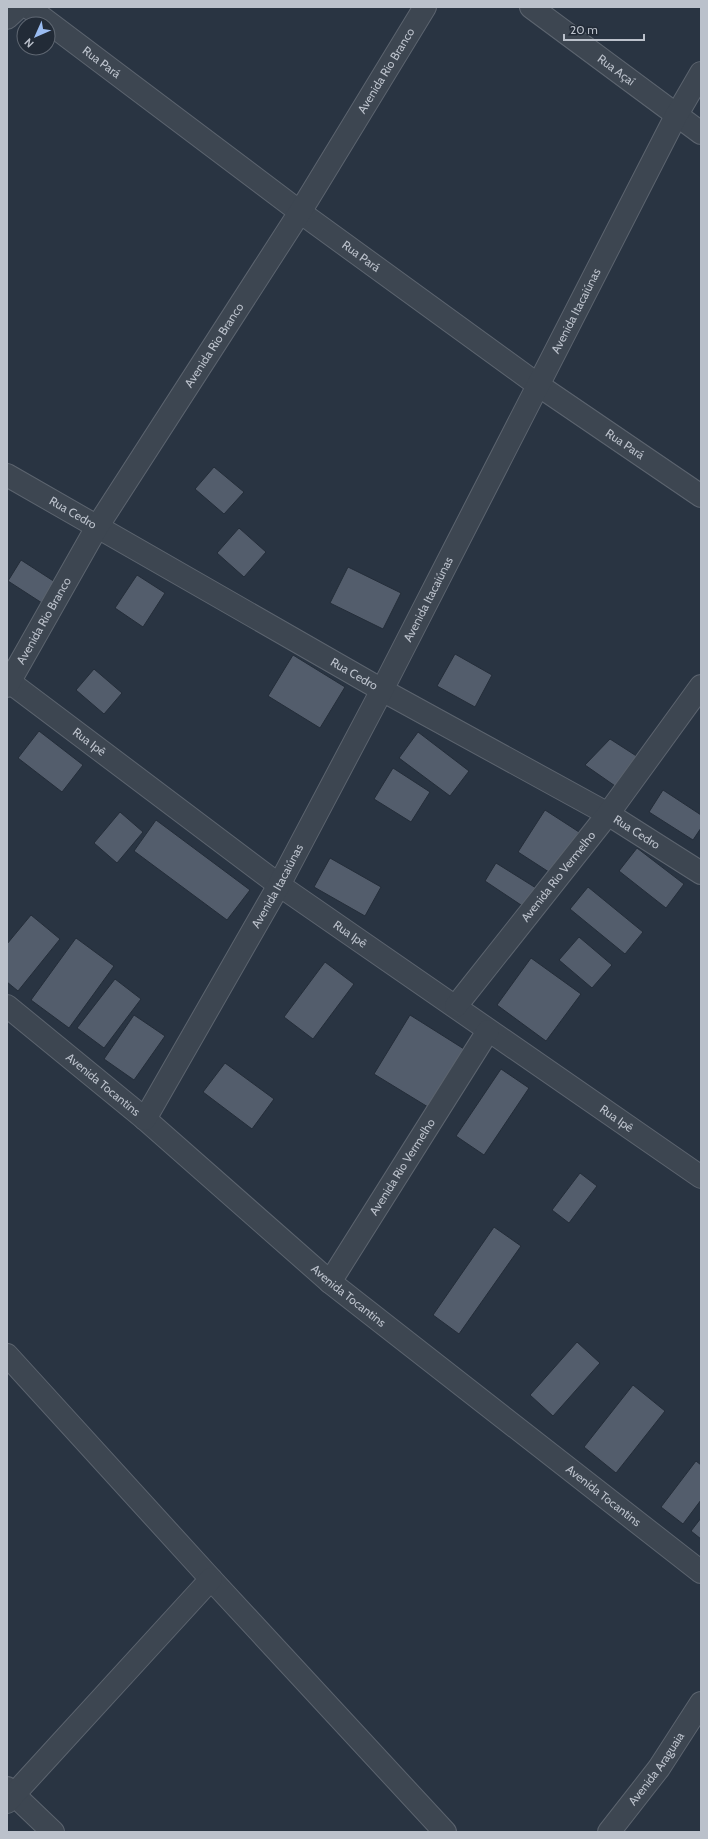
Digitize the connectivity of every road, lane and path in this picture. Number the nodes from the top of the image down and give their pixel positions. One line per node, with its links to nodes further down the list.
1 (19, 7): 5 (street)
2 (28, 7): 9 (street, Rua Pará)
3 (425, 7): 9 (street, Avenida Rio Branco)
4 (531, 7): 7 (street, Rua Açaí)
5 (7, 18)
6 (701, 73): 7 (street, Avenida Itacaiúnas)
7 (676, 116): 8 (street, Rua Açaí); 10 (street, Avenida Itacaiúnas)
8 (701, 133)
9 (300, 212): 10 (street, Rua Pará); 13 (street, Avenida Rio Branco)
10 (538, 385): 12 (street, Rua Pará); 16 (street, Avenida Itacaiúnas)
11 (7, 474): 13 (street, Rua Cedro)
12 (701, 496)
13 (97, 527): 14 (street, Avenida Rio Branco); 16 (street, Rua Cedro)
14 (8, 683): 19 (street, Rua Ipê)
15 (701, 686): 17 (street, Avenida Rio Vermelho)
16 (382, 690): 17 (street, Rua Cedro); 19 (street, Avenida Itacaiúnas)
17 (608, 814): 18 (street, Rua Cedro); 21 (street, Avenida Rio Vermelho)
18 (701, 873)
19 (279, 885): 21 (street, Rua Ipê); 23 (street, Avenida Itacaiúnas)
20 (7, 1006): 23 (street, Avenida Tocantins)
21 (456, 1006): 22 (street, Rua Ipê)
22 (488, 1031): 24 (street, Rua Ipê); 25 (street, Avenida Rio Vermelho)
23 (145, 1119): 25 (street, Avenida Tocantins)
24 (701, 1177)
25 (330, 1282): 27 (street, Avenida Tocantins)
26 (7, 1355): 28 (street)
27 (701, 1572)
28 (211, 1579): 30 (street); 32 (street)
29 (701, 1703): 33 (street, Avenida Araguaia)
30 (9, 1794): 31 (street)
31 (54, 1832)
32 (445, 1832)
33 (609, 1832)

